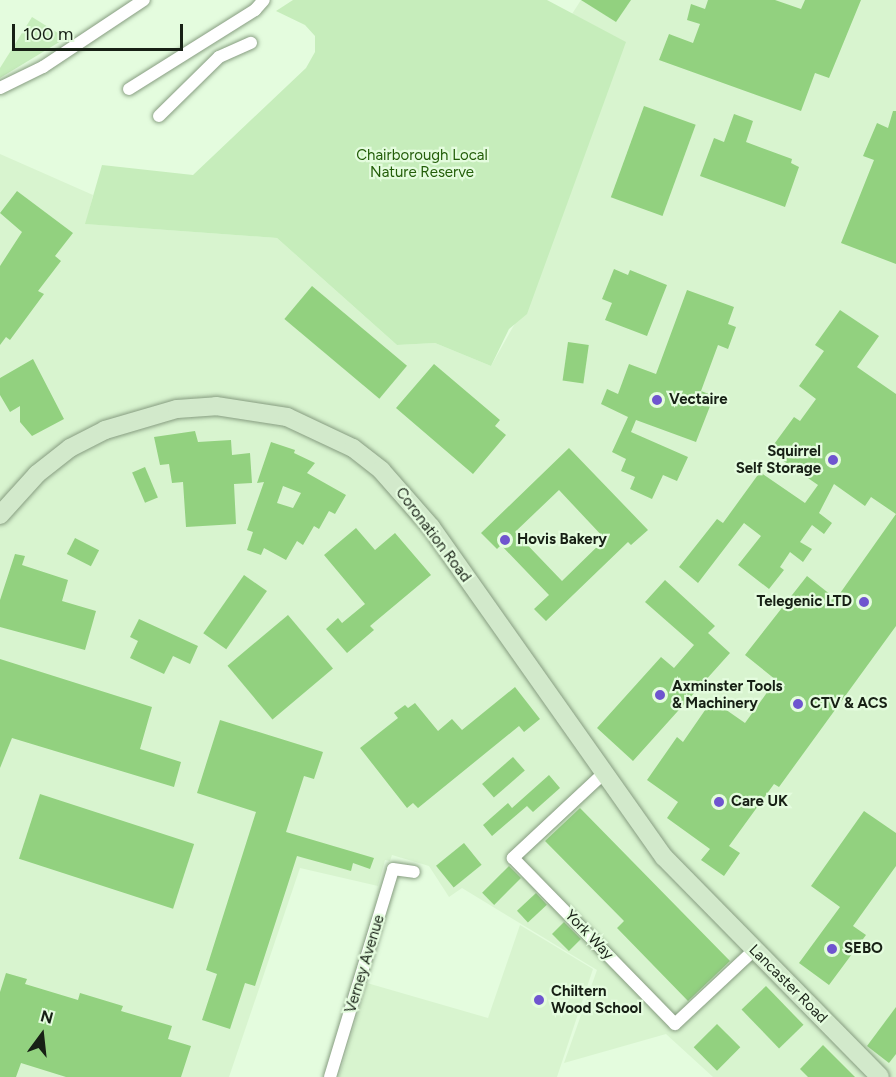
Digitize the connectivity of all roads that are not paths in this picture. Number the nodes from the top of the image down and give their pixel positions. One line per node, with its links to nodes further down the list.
1 (144, 0): 6 (street)
2 (264, 0): 3 (street)
3 (205, 39): 5 (street); 7 (street)
4 (251, 43): 5 (street)
5 (219, 57): 8 (street)
6 (0, 88)
7 (129, 89)
8 (159, 116)
9 (0, 515): 10 (street, Coronation Road)
10 (604, 773): 12 (street, Coronation Road); 13 (street, York Way)
11 (414, 872): 14 (street, Verney Avenue)
12 (696, 892): 13 (street, Lancaster Road)
13 (754, 950): 15 (street, Lancaster Road)
14 (330, 1077)
15 (880, 1077)

